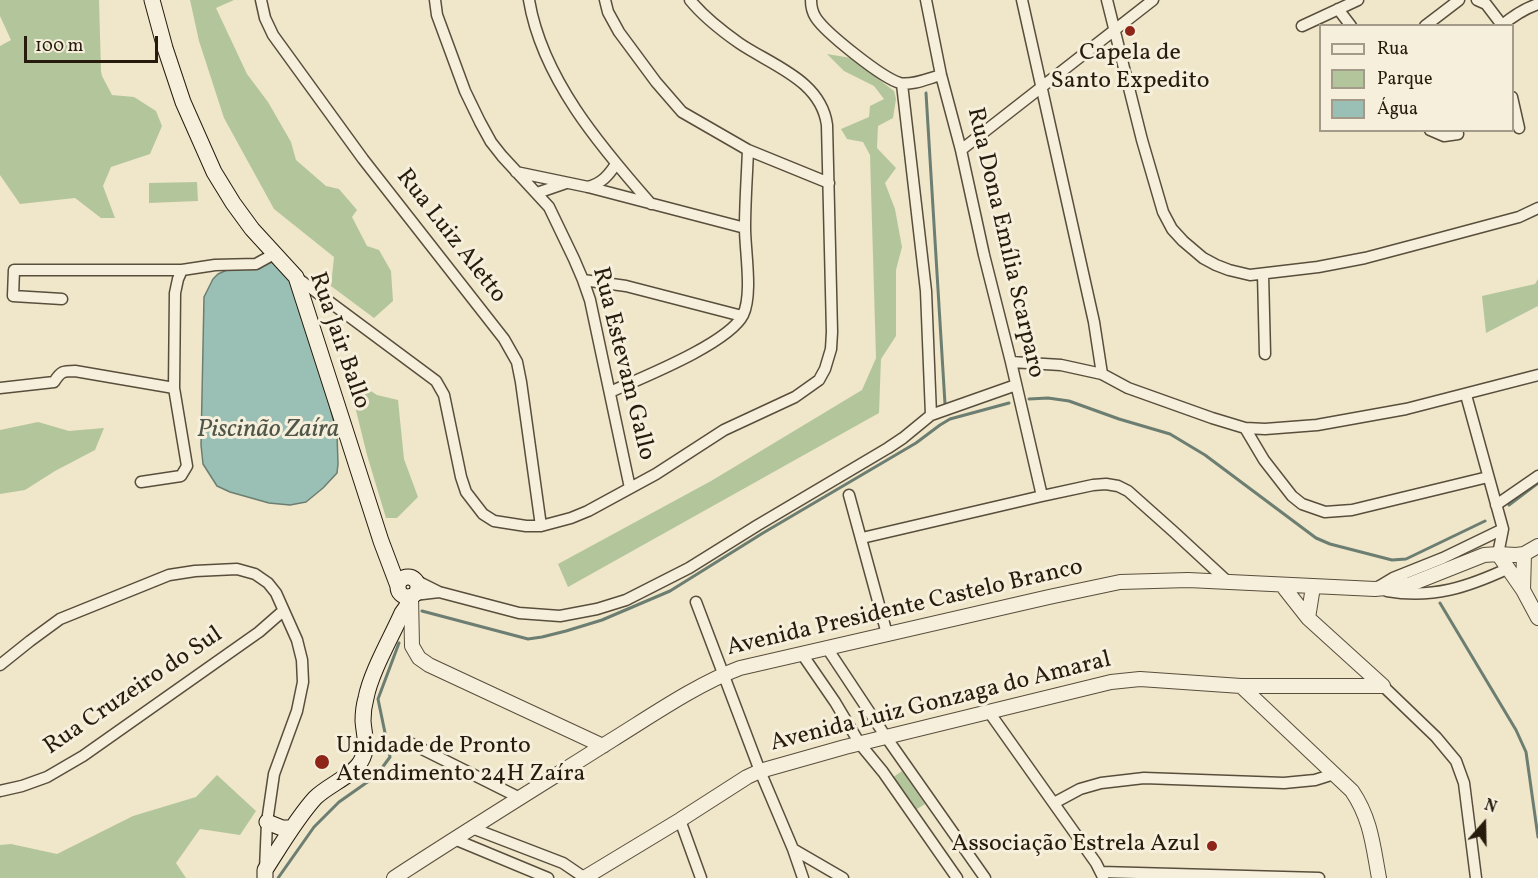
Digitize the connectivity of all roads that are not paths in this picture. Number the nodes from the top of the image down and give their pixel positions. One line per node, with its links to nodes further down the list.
1 (152, 0): 41 (main road, Rua Jair Ballo)
2 (261, 0): 66 (street, Rua Luiz Aletto)
3 (435, 0): 33 (street, Rua Estevam Gallo)
4 (529, 0): 32 (street)
5 (605, 0): 30 (street)
6 (690, 0): 35 (street)
7 (811, 0): 24 (street)
8 (926, 0): 23 (street, Rua Dona Emília Scarparo)
9 (1022, 0): 25 (street)
10 (1107, 0): 22 (street)
11 (1153, 0): 22 (street)
12 (1358, 0): 16 (street)
13 (1459, 0): 18 (street)
14 (1477, 0): 19 (street)
15 (1538, 4): 20 (street)
16 (1338, 9): 17 (street); 21 (street)
17 (1349, 24)
18 (1428, 24)
19 (1501, 24)
20 (1503, 24)
21 (1302, 26)
22 (1114, 31): 25 (street); 43 (street)
23 (941, 75): 24 (street); 31 (street, Rua Dona Emília Scarparo)
24 (902, 84): 57 (street)
25 (1041, 87): 31 (street); 50 (street)
26 (1514, 106): 27 (street)
27 (1519, 128)
28 (1435, 132): 29 (street)
29 (1457, 132)
30 (748, 150): 35 (street); 40 (street)
31 (961, 150): 49 (street, Rua Dona Emília Scarparo)
32 (616, 164): 36 (street); 38 (street)
33 (516, 172): 34 (street); 37 (street, Rua Estevam Gallo)
34 (566, 183): 36 (street); 37 (street)
35 (829, 183): 62 (street)
36 (588, 187): 38 (street)
37 (537, 192): 45 (street, Rua Estevam Gallo)
38 (651, 204): 40 (street)
39 (1538, 208): 43 (street)
40 (745, 228): 47 (street)
41 (274, 254): 42 (street); 44 (main road, Rua Jair Ballo)
42 (182, 270): 46 (street); 54 (street)
43 (1263, 274): 48 (street)
44 (296, 277): 66 (street); 76 (main road, Rua Jair Ballo)
45 (584, 280): 47 (street); 55 (street, Rua Estevam Gallo)
46 (62, 298)
47 (742, 316): 55 (street)
48 (1265, 354)
49 (1011, 362): 50 (street); 52 (street, Rua Dona Emília Scarparo)
50 (1102, 374): 58 (street)
51 (1538, 375): 56 (street)
52 (1016, 385): 57 (street); 64 (street, Rua Dona Emília Scarparo)
53 (0, 388): 54 (street)
54 (174, 388): 61 (street)
55 (610, 392): 62 (street, Rua Estevam Gallo)
56 (1466, 395): 58 (street); 60 (street)
57 (931, 415): 76 (street)
58 (1245, 428): 60 (street)
59 (1538, 476): 65 (street)
60 (1488, 477): 65 (street)
61 (141, 482)
62 (630, 488): 66 (street)
63 (849, 495): 68 (street)
64 (1042, 496): 68 (street); 73 (street)
65 (1496, 505): 67 (street)
66 (541, 526)
67 (1503, 529): 70 (street); 77 (street)
68 (862, 538): 83 (street)
69 (1538, 546): 71 (street, Avenida Presidente Castelo Branco)
70 (1498, 554): 71 (street, Avenida Presidente Castelo Branco); 72 (street); 77 (street, Avenida Presidente Castelo Branco)
71 (1524, 554): 78 (street)
72 (1509, 568): 77 (street, Avenida Presidente Castelo Branco); 78 (street)
73 (1227, 581): 74 (street, Avenida Presidente Castelo Branco); 83 (street, Avenida Presidente Castelo Branco)
74 (1282, 585): 75 (street, Avenida Presidente Castelo Branco); 81 (street)
75 (1313, 587): 77 (street, Avenida Presidente Castelo Branco); 81 (street)
76 (408, 589): 96 (street); 104 (main road)
77 (1375, 589)
78 (1523, 590): 82 (street)
79 (696, 602): 88 (street)
80 (283, 611): 86 (street); 99 (street, Rua Cruzeiro do Sul); 103 (street)
81 (1308, 618): 87 (street)
82 (1538, 618)
83 (887, 634): 84 (street, Avenida Presidente Castelo Branco)
84 (827, 648): 85 (street, Avenida Presidente Castelo Branco); 93 (street)
85 (802, 654): 88 (street, Avenida Presidente Castelo Branco); 95 (street)
86 (0, 665)
87 (1365, 670): 90 (street); 91 (street)
88 (724, 674): 96 (street, Avenida Presidente Castelo Branco); 97 (street)
89 (1241, 686): 91 (street, Avenida Luiz Gonzaga do Amaral); 92 (street, Avenida Luiz Gonzaga do Amaral); 98 (street)
90 (1383, 686): 91 (street, Avenida Luiz Gonzaga do Amaral); 121 (street)
91 (1338, 687)
92 (989, 712): 93 (street, Avenida Luiz Gonzaga do Amaral); 101 (street)
93 (886, 737): 95 (street, Avenida Luiz Gonzaga do Amaral); 118 (street)
94 (410, 743): 100 (street)
95 (860, 744): 97 (street, Avenida Luiz Gonzaga do Amaral); 117 (street)
96 (603, 746): 100 (street, Avenida Presidente Castelo Branco)
97 (760, 771): 102 (street, Avenida Luiz Gonzaga do Amaral); 107 (street)
98 (1334, 774): 101 (street); 120 (street)
99 (0, 791)
100 (520, 798): 105 (street, Avenida Presidente Castelo Branco)
101 (1054, 803): 109 (street)
102 (680, 820): 113 (street, Avenida Luiz Gonzaga do Amaral); 114 (street)
103 (267, 822): 104 (main road); 108 (street)
104 (292, 828): 108 (main road)
105 (472, 828): 106 (street, Avenida Presidente Castelo Branco); 113 (street)
106 (454, 839): 111 (street, Avenida Presidente Castelo Branco); 112 (street)
107 (793, 849): 115 (street); 116 (street)
108 (262, 875)
109 (1103, 875): 110 (street)
110 (1212, 876): 119 (street)
111 (394, 878)
112 (548, 878)
113 (584, 878)
114 (701, 878)
115 (803, 878)
116 (843, 878)
117 (957, 878)
118 (985, 878)
119 (1319, 878)
120 (1378, 878)
121 (1476, 878)

